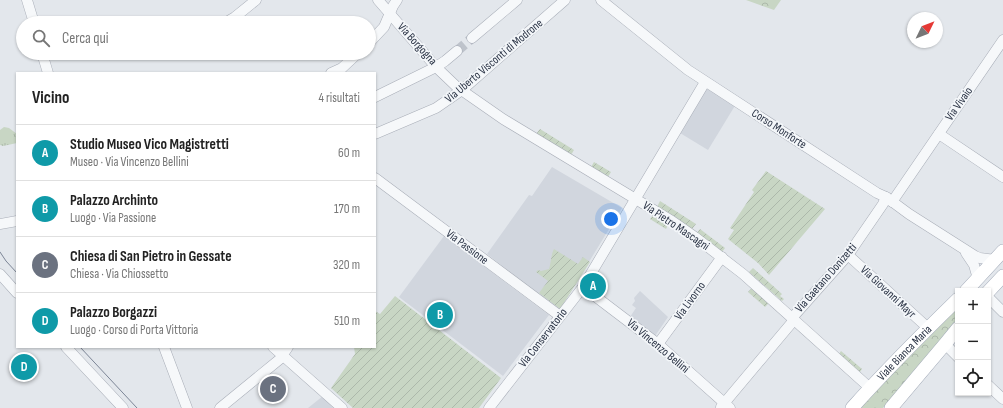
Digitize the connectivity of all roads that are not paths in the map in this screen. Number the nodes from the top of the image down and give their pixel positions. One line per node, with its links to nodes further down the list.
1 (27, 0): 9 (street)
2 (256, 0): 10 (street)
3 (378, 0): 8 (street, Via Borgogna)
4 (397, 0): 8 (street)
5 (517, 0): 12 (street)
6 (565, 0): 21 (street, Via Uberto Visconti di Modrone)
7 (601, 0): 20 (street, Corso Monforte)
8 (390, 14): 11 (street); 17 (street, Via Borgogna)
9 (32, 16)
10 (237, 16)
11 (376, 36)
12 (472, 38)
13 (1003, 40): 24 (street, Via Vivaio)
14 (457, 51): 17 (street)
15 (44, 60): 19 (street)
16 (352, 60): 18 (street)
17 (436, 67): 21 (street, Via Borgogna); 22 (street)
18 (343, 70)
19 (48, 72)
20 (705, 82): 27 (street, Via Conservatorio); 28 (street, Corso Monforte)
21 (460, 89): 23 (street, Via Uberto Visconti di Modrone); 27 (street, Via Pietro Mascagni)
22 (376, 96)
23 (376, 134)
24 (939, 134): 25 (street); 28 (street, Via Vivaio)
25 (1003, 176)
26 (376, 179): 44 (street, Via Passione)
27 (635, 199): 33 (street, Via Pietro Mascagni); 38 (street, Via Conservatorio)
28 (889, 200): 31 (street, Corso Monforte); 32 (street, Via Gaetano Donizetti)
29 (16, 221): 30 (street)
30 (0, 224)
31 (963, 250): 34 (street, Corso Monforte); 37 (street, Corso Monforte)
32 (848, 255): 45 (street, Via Gaetano Donizetti); 46 (street, Via Giovanni Mayr)
33 (722, 257): 45 (street, Via Pietro Mascagni); 48 (street, Via Livorno)
34 (1000, 258): 37 (main road)
35 (0, 274): 40 (street)
36 (1003, 276): 39 (main road)
37 (981, 285)
38 (583, 287): 44 (street, Via Conservatorio); 48 (street, Via Vincenzo Bellini)
39 (991, 289)
40 (16, 292)
41 (991, 300): 43 (street)
42 (955, 302): 46 (main road, Viale Bianca Maria)
43 (1003, 312)
44 (560, 316): 62 (street, Via Conservatorio)
45 (793, 319): 54 (street, Via Pietro Mascagni); 58 (street, Via Gaetano Donizetti)
46 (928, 328): 54 (main road, Viale Bianca Maria)
47 (955, 332): 49 (main road, Viale Bianca Maria)
48 (658, 344): 58 (street, Via Vincenzo Bellini)
49 (945, 344): 53 (street); 64 (main road, Viale Bianca Maria)
50 (67, 348): 59 (street)
51 (164, 348): 60 (street)
52 (285, 351): 57 (street); 61 (street)
53 (955, 353)
54 (870, 388): 63 (main road, Viale Bianca Maria)
55 (991, 388): 56 (street)
56 (1003, 399)
57 (224, 405)
58 (725, 406)
59 (123, 408)
60 (187, 408)
61 (342, 408)
62 (488, 408)
63 (852, 408)
64 (891, 408)

